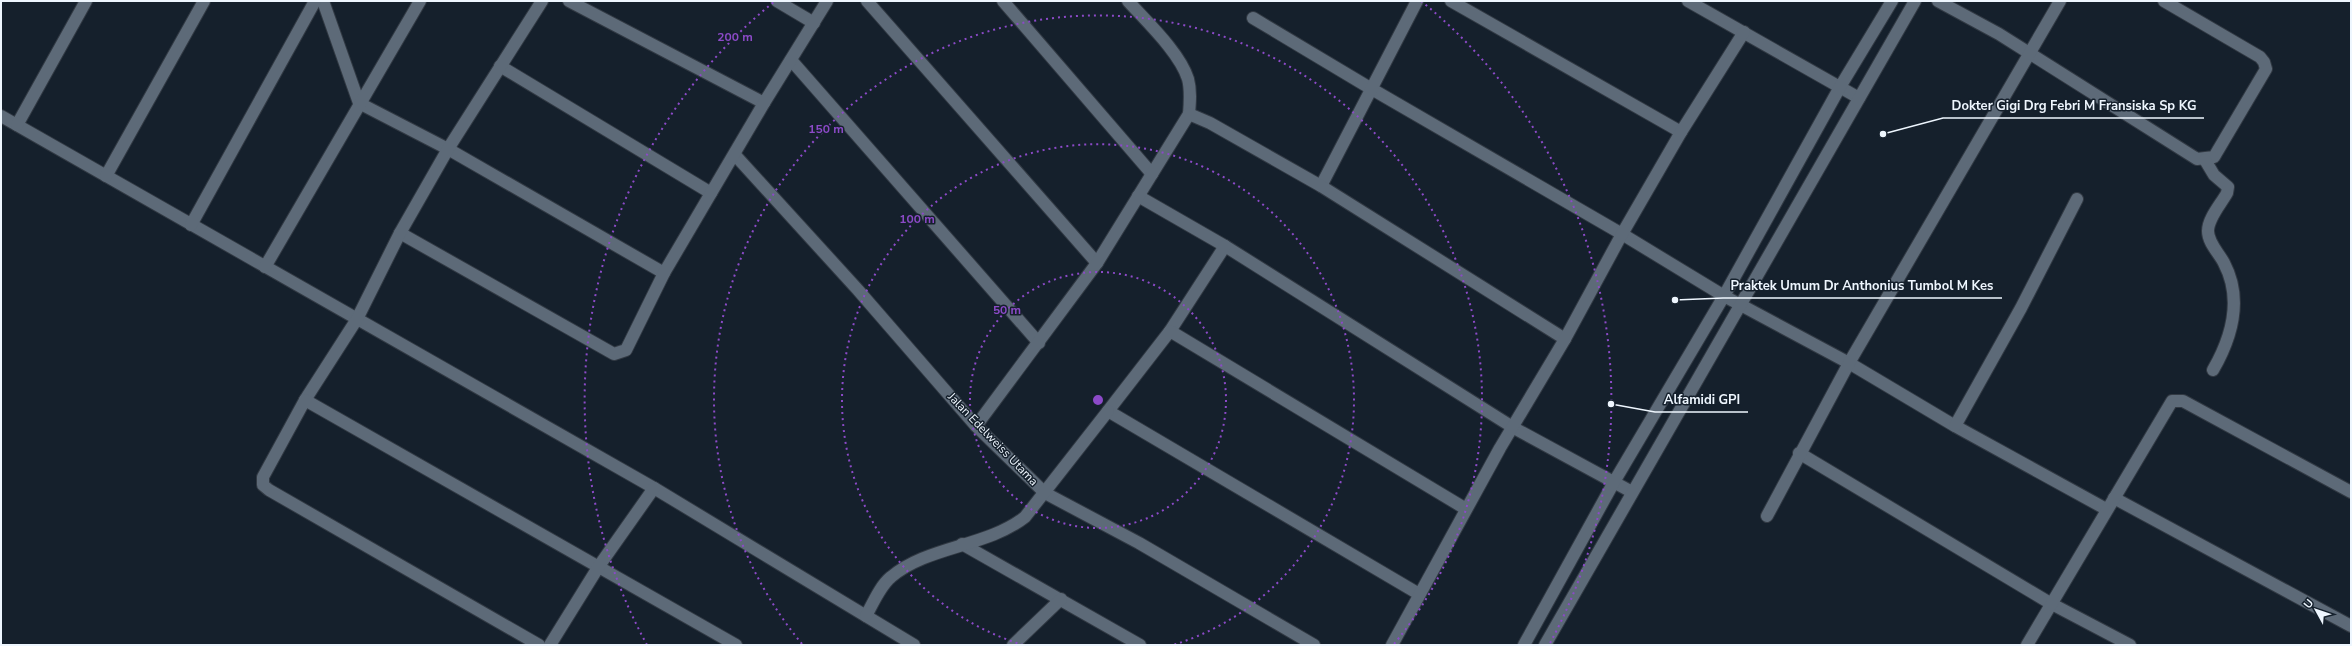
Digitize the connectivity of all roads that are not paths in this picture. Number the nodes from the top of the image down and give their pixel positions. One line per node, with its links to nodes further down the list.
1 (86, 1): 34 (street)
2 (204, 1): 40 (street)
3 (315, 1): 45 (street)
4 (323, 1): 30 (street)
5 (420, 1): 30 (street)
6 (542, 1): 26 (street)
7 (569, 1): 31 (street)
8 (777, 1): 22 (street)
9 (827, 1): 22 (street)
10 (867, 1): 49 (street)
11 (1003, 1): 39 (street)
12 (1128, 1): 32 (street)
13 (1416, 1): 28 (street)
14 (1451, 1): 35 (street)
15 (1688, 1): 23 (street)
16 (1892, 1): 27 (street)
17 (1915, 1): 29 (street)
18 (1938, 1): 24 (street)
19 (2060, 1): 24 (street)
20 (2164, 1): 38 (street)
21 (1253, 18): 28 (street)
22 (814, 23): 25 (street)
23 (1744, 32): 27 (street); 35 (street)
24 (2030, 55): 38 (street); 58 (street)
25 (791, 60): 31 (street); 57 (street)
26 (500, 66): 36 (street); 42 (street)
27 (1840, 87): 29 (street); 52 (street)
28 (1370, 88): 41 (street); 47 (street)
29 (1859, 98): 53 (street)
30 (359, 103): 36 (street); 50 (street)
31 (764, 103): 37 (street)
32 (1189, 114): 39 (street); 41 (street)
33 (1, 116): 34 (street)
34 (17, 125): 40 (street)
35 (1682, 132): 47 (street)
36 (448, 149): 46 (street); 51 (street)
37 (735, 154): 42 (street); 62 (street, Jalan Edelweiss Utama)
38 (2205, 160): 59 (street)
39 (1152, 174): 43 (street)
40 (106, 176): 45 (street)
41 (1321, 186): 56 (street)
42 (711, 193): 51 (street)
43 (1138, 196): 48 (street); 49 (street)
44 (2077, 199): 63 (street)
45 (191, 225): 50 (street)
46 (400, 233): 51 (street); 54 (street)
47 (1622, 234): 52 (street); 56 (street)
48 (1225, 246): 55 (street); 64 (street)
49 (1097, 263): 57 (street)
50 (265, 267): 54 (street)
51 (664, 273)
52 (1724, 296): 53 (street); 66 (street)
53 (1742, 305): 58 (street); 68 (street)
54 (357, 319): 60 (street); 67 (street)
55 (1170, 331): 61 (street); 72 (street)
56 (1565, 339): 64 (street)
57 (1039, 343): 62 (street)
58 (1849, 363): 63 (street); 65 (street)
59 (2213, 370)
60 (305, 400): 76 (street); 82 (street)
61 (1108, 411): 70 (street); 77 (street)
62 (976, 426): 70 (street, Jalan Edelweiss Utama)
63 (1955, 426): 73 (street)
64 (1514, 428): 66 (street); 72 (street)
65 (1799, 453): 74 (street); 79 (street)
66 (1614, 482): 68 (street); 90 (street)
67 (654, 488): 76 (street); 80 (street)
68 (1632, 492): 91 (street)
69 (2351, 492): 71 (street)
70 (1045, 493): 75 (street); 88 (street, Jalan Edelweiss Utama)
71 (2114, 498): 73 (street); 81 (street)
72 (1466, 509): 77 (street)
73 (2106, 509): 79 (street)
74 (1767, 516)
75 (962, 544): 78 (street); 80 (street)
76 (599, 566): 83 (street); 84 (street)
77 (1419, 594): 89 (street)
78 (1061, 599): 86 (street); 87 (street)
79 (2050, 603): 92 (street); 93 (street)
80 (866, 616): 85 (street)
81 (2351, 626)
82 (539, 645)
83 (550, 645)
84 (736, 645)
85 (914, 645)
86 (1013, 645)
87 (1140, 645)
88 (1314, 645)
89 (1392, 645)
90 (1524, 645)
91 (1545, 645)
92 (2027, 645)
93 (2130, 645)

